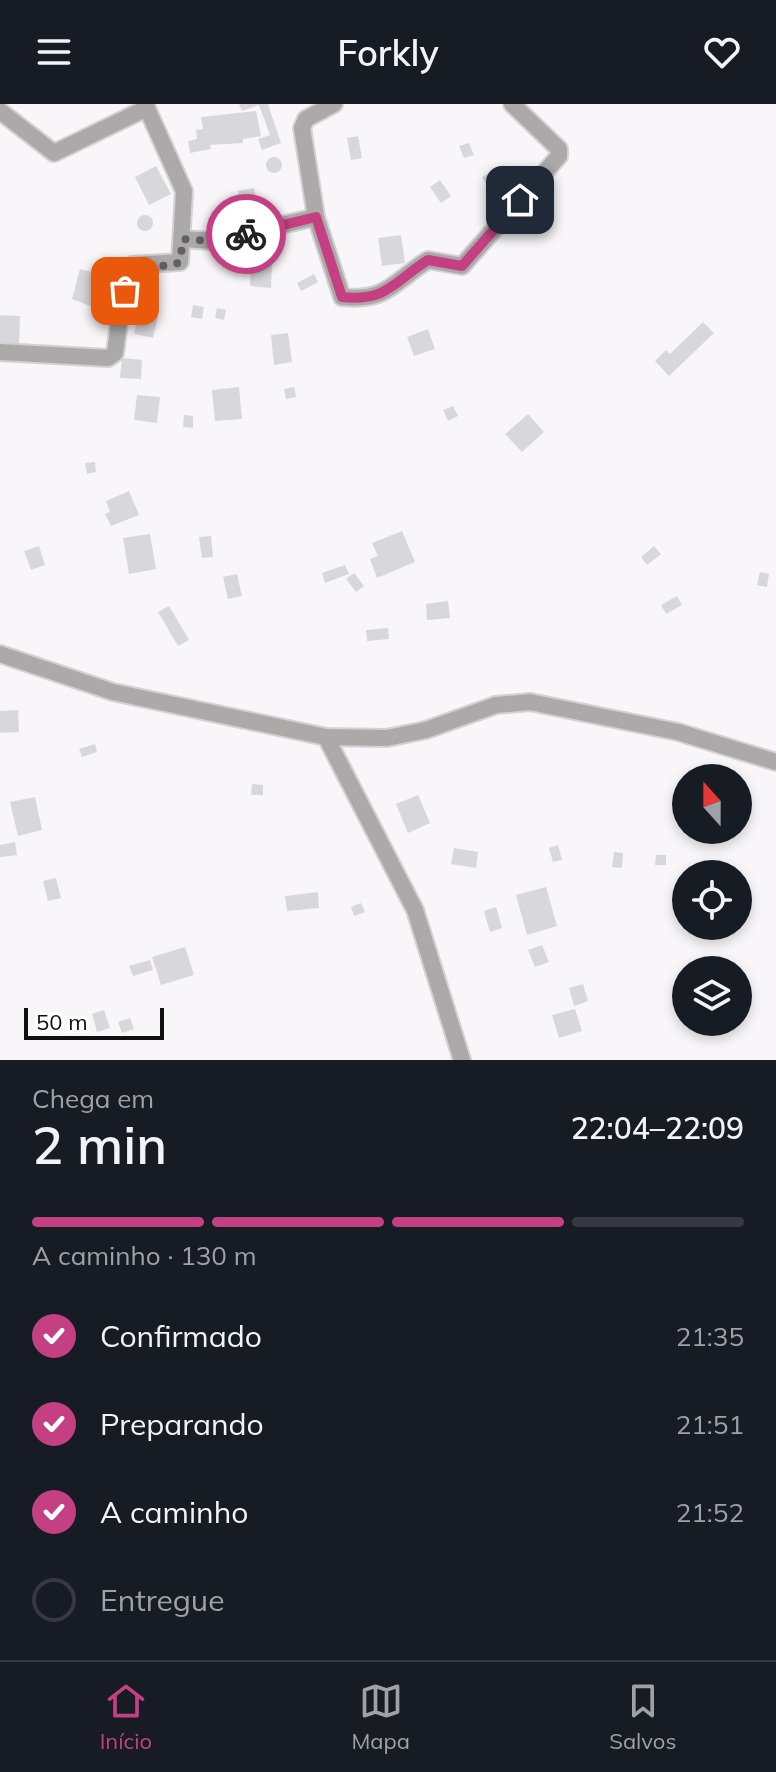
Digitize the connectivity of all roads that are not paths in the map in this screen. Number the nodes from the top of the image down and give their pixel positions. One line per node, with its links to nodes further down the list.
1 (334, 104): 5 (street)
2 (512, 104): 5 (street)
3 (146, 106): 4 (street); 6 (street)
4 (0, 111)
5 (316, 217): 6 (street)
6 (183, 239): 7 (street)
7 (0, 352)
8 (0, 654): 9 (street)
9 (326, 737): 10 (street); 11 (street)
10 (776, 762)
11 (462, 1060)

